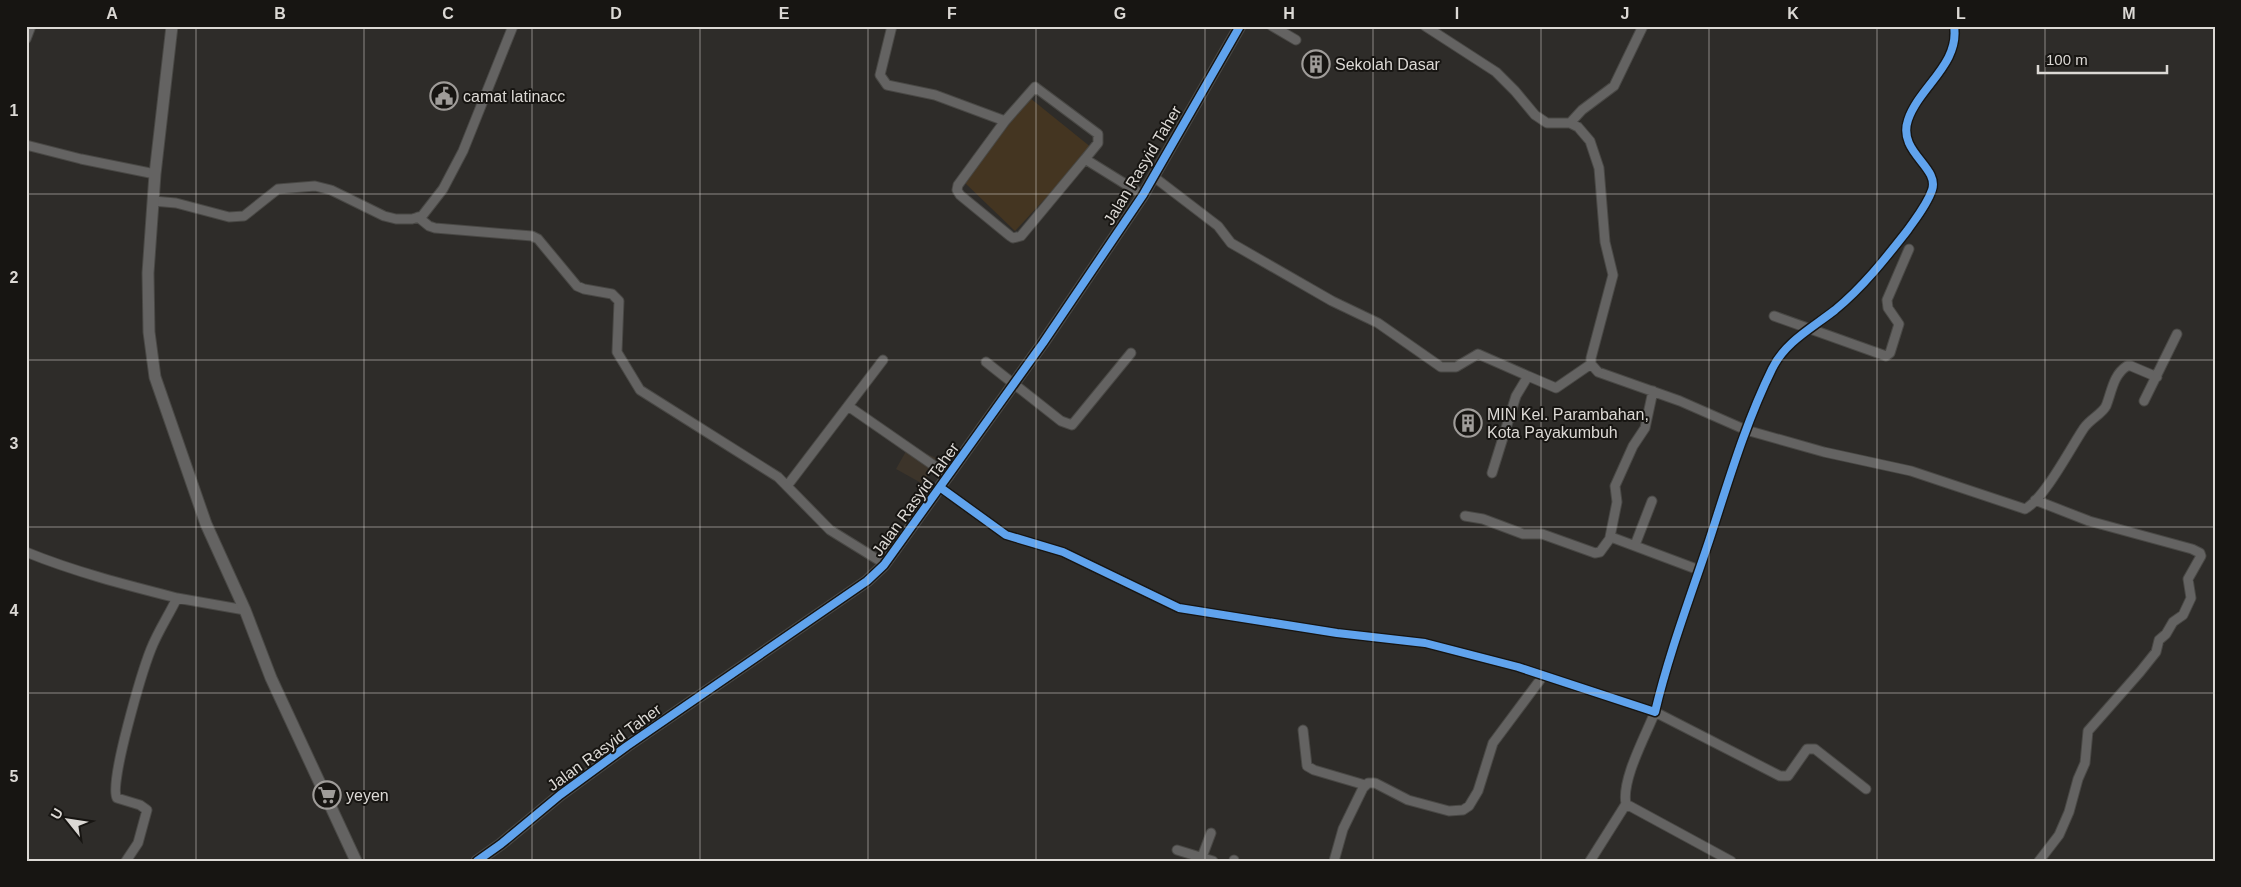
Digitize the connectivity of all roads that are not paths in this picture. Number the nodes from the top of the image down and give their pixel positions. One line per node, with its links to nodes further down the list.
1 (31, 26): 10 (street)
2 (172, 26): 16 (street)
3 (513, 26): 20 (street)
4 (892, 26): 12 (street)
5 (1240, 26): 17 (street, Jalan Rasyid Taher)
6 (1272, 26): 11 (street)
7 (1425, 26): 13 (street)
8 (1643, 26): 13 (street)
9 (1954, 26): 23 (street)
10 (26, 39)
11 (1296, 40)
12 (1005, 121): 15 (street); 15 (street)
13 (1570, 123): 28 (street)
14 (26, 145): 16 (street)
15 (1085, 160): 18 (street)
16 (155, 174): 19 (street)
17 (1154, 177): 18 (street, Jalan Rasyid Taher); 29 (street)
18 (1143, 195): 31 (street, Jalan Rasyid Taher)
19 (153, 200): 20 (street); 49 (street)
20 (418, 217): 38 (street)
21 (1909, 249): 23 (street)
22 (1774, 316): 23 (street)
23 (1812, 328): 35 (street)
24 (2177, 334): 30 (street)
25 (1131, 353): 31 (street)
26 (884, 360): 34 (street)
27 (986, 362): 31 (street)
28 (1591, 364): 29 (street); 32 (street)
29 (1528, 376): 36 (street)
30 (2157, 377): 33 (street); 40 (street)
31 (1015, 383): 37 (street, Jalan Rasyid Taher)
32 (1653, 391): 35 (street); 43 (street)
33 (2144, 401)
34 (848, 406): 37 (street); 38 (street)
35 (1746, 430): 40 (street); 47 (street)
36 (1492, 474)
37 (950, 476): 39 (street, Jalan Rasyid Taher)
38 (787, 486): 46 (street)
39 (941, 488): 46 (street, Jalan Rasyid Taher); 50 (street)
40 (2035, 500): 66 (street)
41 (1652, 501): 44 (street)
42 (1465, 516): 43 (street)
43 (1610, 537): 44 (street)
44 (1635, 545): 47 (street)
45 (26, 552): 48 (street)
46 (885, 564): 62 (street, Jalan Rasyid Taher)
47 (1699, 570): 51 (street)
48 (177, 598): 49 (street); 60 (street)
49 (245, 610): 61 (street)
50 (1543, 676): 51 (street); 53 (street)
51 (1655, 712): 54 (street); 55 (street)
52 (1303, 730): 53 (street)
53 (1365, 784): 59 (street)
54 (1866, 790)
55 (1626, 804): 64 (street); 65 (street)
56 (1212, 833): 58 (street)
57 (1176, 850): 58 (street)
58 (1202, 857): 63 (street)
59 (1337, 860)
60 (126, 861)
61 (356, 861)
62 (477, 861)
63 (1213, 861)
64 (1590, 861)
65 (1731, 861)
66 (2039, 861)

